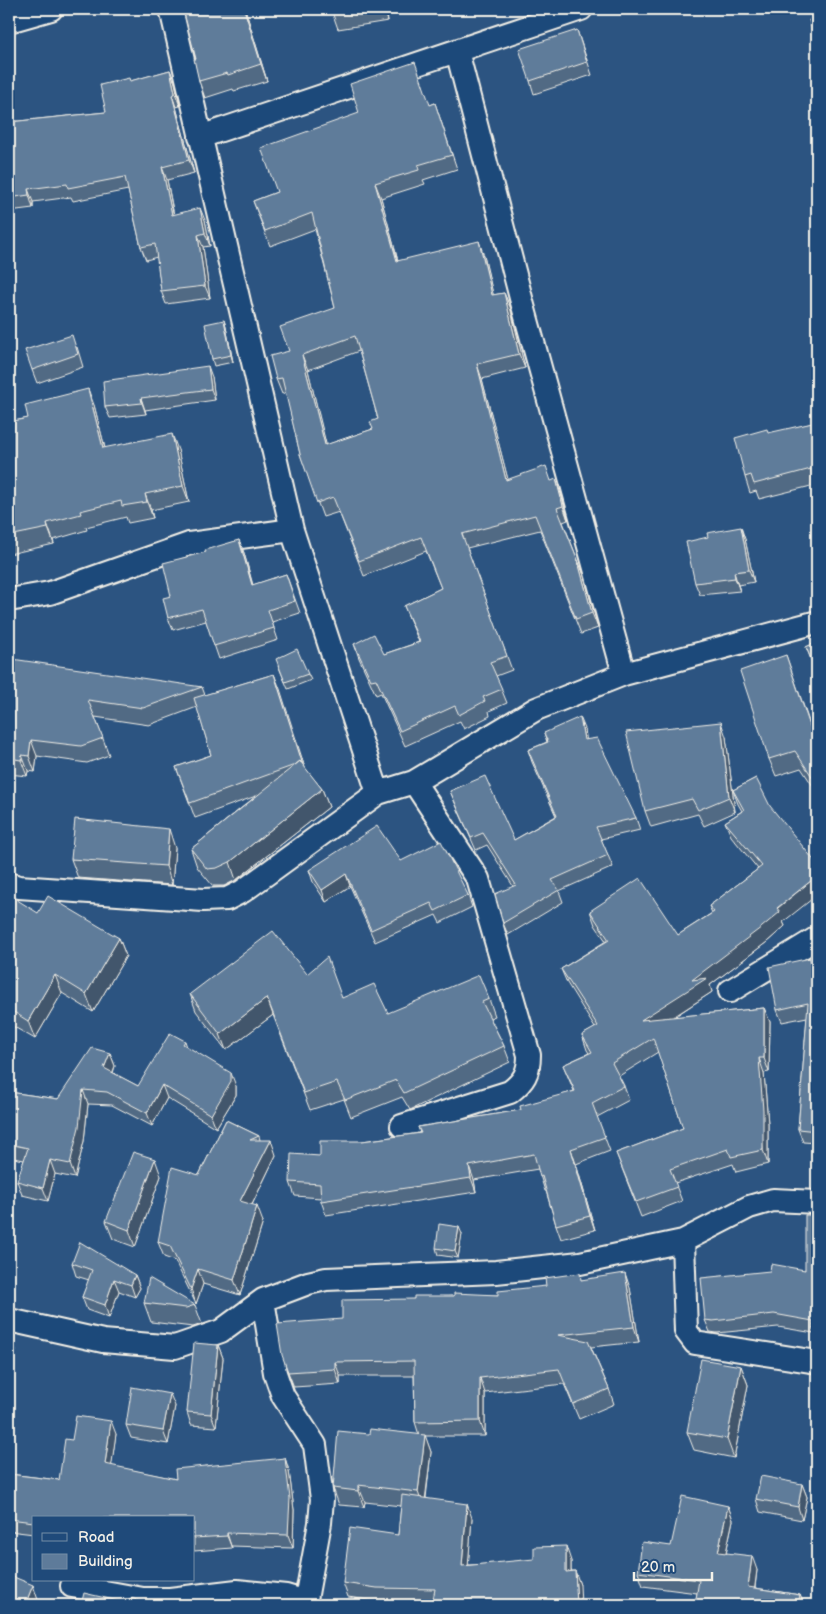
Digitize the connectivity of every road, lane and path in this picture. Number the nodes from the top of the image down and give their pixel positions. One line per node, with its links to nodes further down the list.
1 (52, 9): 4 (street)
2 (171, 9): 6 (street)
3 (581, 9): 5 (street)
4 (9, 21)
5 (457, 51): 6 (street); 10 (street)
6 (200, 138): 7 (street)
7 (292, 530): 8 (street); 12 (street)
8 (9, 600)
9 (817, 622): 10 (street)
10 (624, 674): 11 (street)
11 (414, 782): 12 (street); 16 (street)
12 (378, 793): 13 (street)
13 (9, 884)
14 (817, 938): 15 (street)
15 (730, 991)
16 (402, 1126)
17 (817, 1202): 18 (street)
18 (683, 1241): 19 (street); 21 (street)
19 (263, 1300): 20 (street); 23 (street)
20 (9, 1320)
21 (817, 1362)
22 (72, 1586): 23 (street)
23 (306, 1604)

